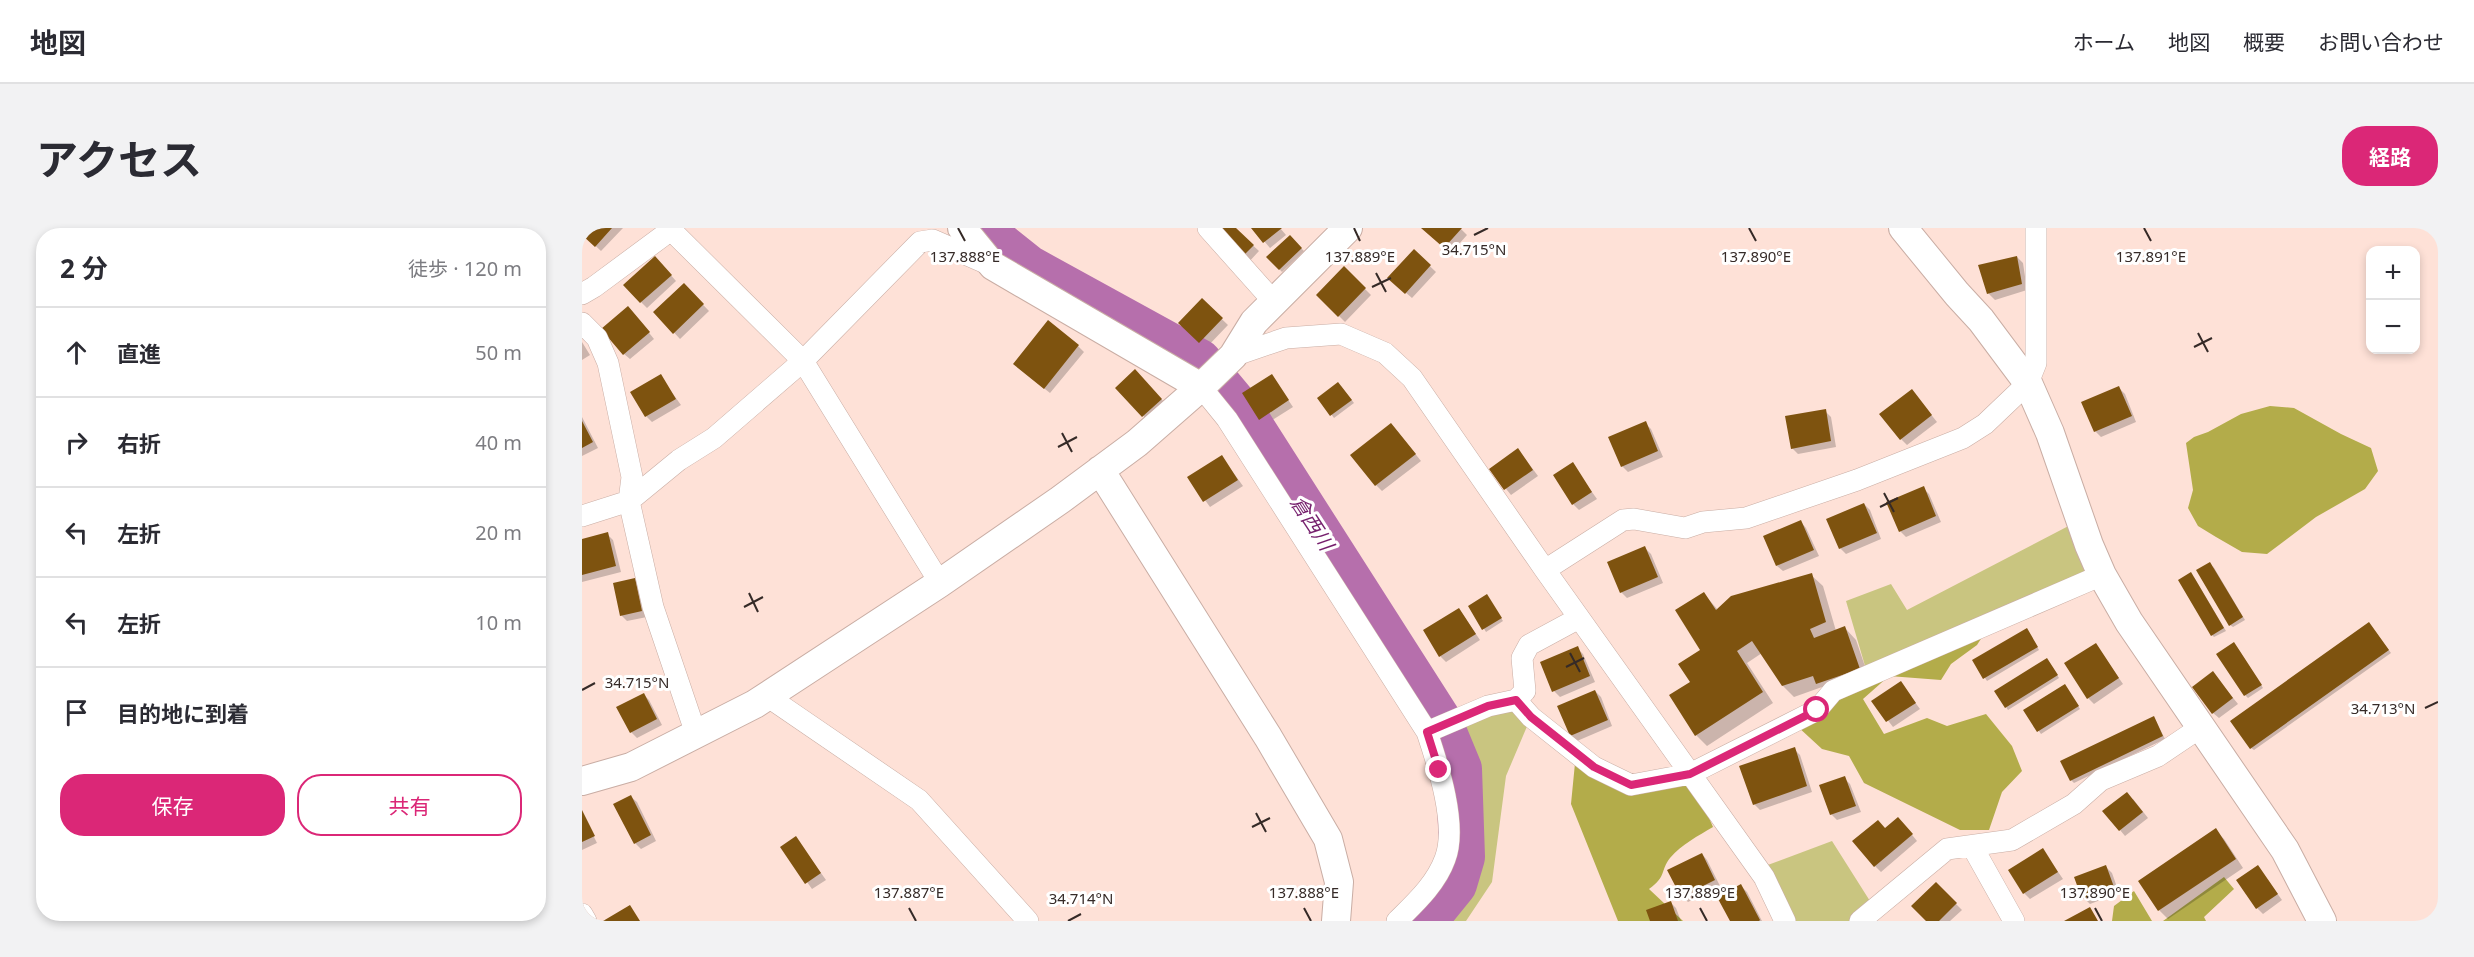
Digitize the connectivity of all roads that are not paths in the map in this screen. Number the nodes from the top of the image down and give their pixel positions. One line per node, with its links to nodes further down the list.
1 (962, 228): 7 (street)
2 (1208, 228): 9 (street)
3 (1348, 228): 9 (street)
4 (1903, 228): 13 (street)
5 (2036, 228): 13 (street)
6 (670, 229): 8 (street); 12 (street)
7 (993, 266): 12 (street); 14 (street)
8 (582, 294)
9 (1274, 302): 11 (street)
10 (582, 322): 16 (street)
11 (1233, 356): 14 (street); 18 (street)
12 (803, 361): 16 (street); 20 (street)
13 (2028, 383): 18 (street); 19 (street)
14 (1201, 387): 15 (street); 25 (street)
15 (1100, 471): 20 (street); 33 (street)
16 (629, 501): 17 (street); 26 (street)
17 (582, 516)
18 (1545, 570): 21 (street)
19 (2102, 574): 24 (street); 27 (street)
20 (940, 583): 22 (street)
21 (1579, 618): 23 (street); 27 (street)
22 (767, 696): 26 (street); 32 (street)
23 (1516, 700): 25 (street); 27 (street)
24 (2200, 727): 29 (street); 38 (street)
25 (1427, 732): 34 (street)
26 (696, 734): 28 (street)
27 (1690, 774): 35 (street)
28 (582, 781)
29 (1972, 846): 36 (street); 37 (street)
30 (582, 914): 31 (street)
31 (586, 921)
32 (1028, 921)
33 (1336, 921)
34 (1397, 921)
35 (1785, 921)
36 (1860, 921)
37 (2014, 921)
38 (2322, 921)

